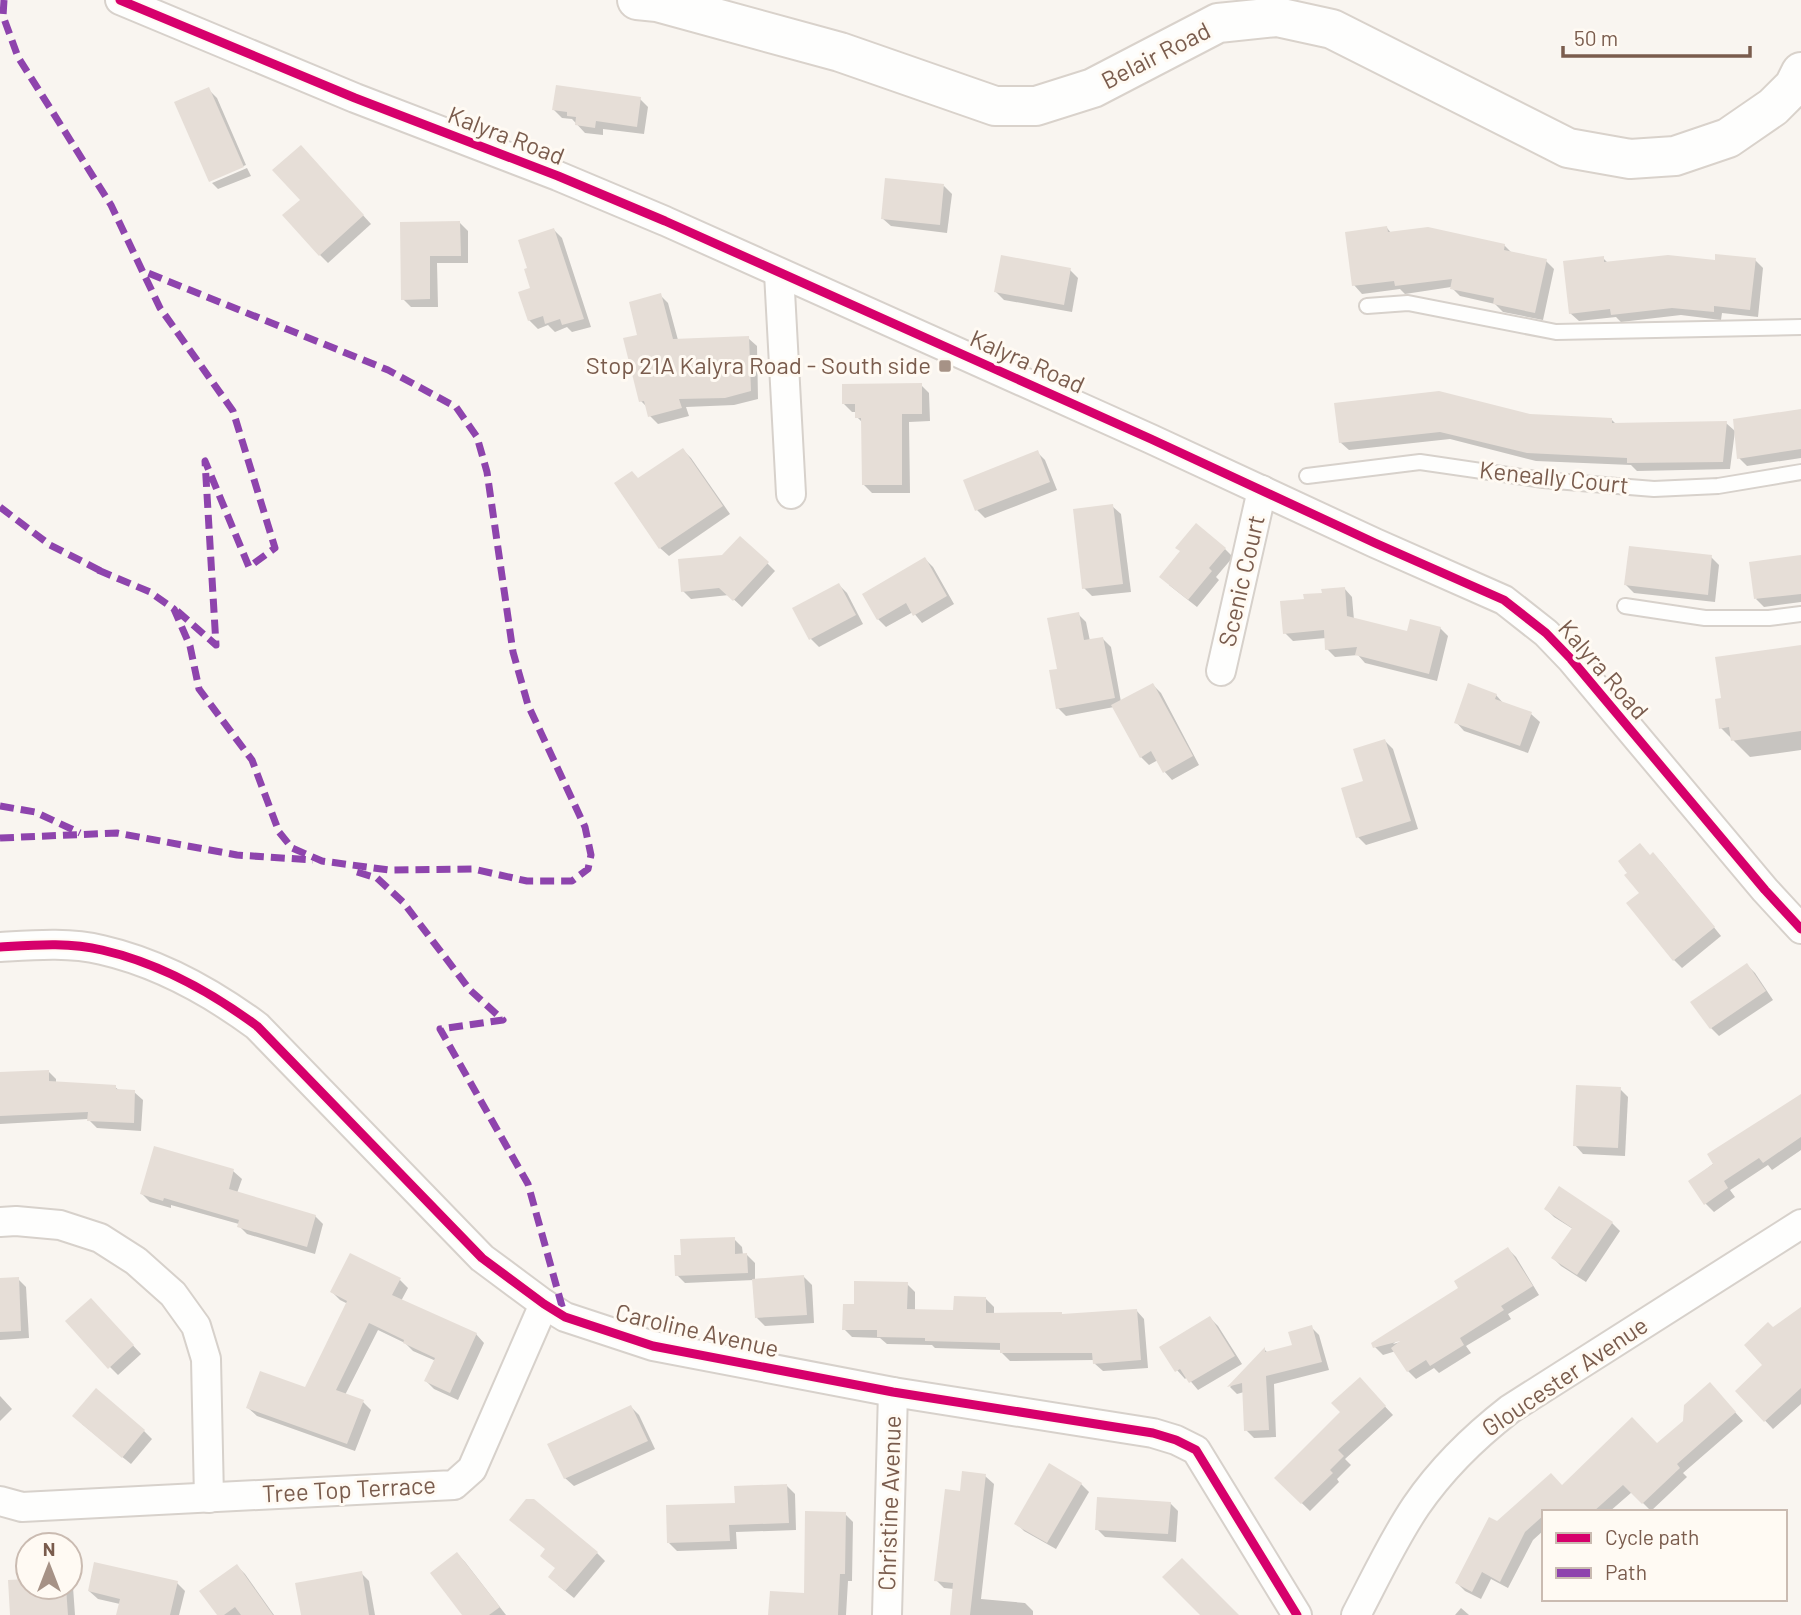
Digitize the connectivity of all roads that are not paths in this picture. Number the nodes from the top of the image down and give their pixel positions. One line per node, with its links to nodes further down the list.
1 (120, 0): 4 (street, Kalyra Road)
2 (637, 0): 3 (main road, Belair Road)
3 (1801, 72)
4 (779, 272): 9 (street, Kalyra Road); 10 (street)
5 (1367, 306): 6 (lane)
6 (1801, 327)
7 (1801, 472): 8 (lane, Keneally Court)
8 (1307, 476)
9 (1262, 491): 13 (street, Scenic Court); 14 (street, Kalyra Road)
10 (791, 494)
11 (1625, 606): 12 (lane)
12 (1801, 614)
13 (1222, 671)
14 (1801, 929)
15 (0, 947): 18 (street, Caroline Avenue)
16 (0, 1222): 20 (street)
17 (1801, 1224): 24 (street, Gloucester Avenue)
18 (544, 1304): 19 (street, Caroline Avenue); 20 (street, Tree Top Terrace)
19 (893, 1392): 22 (street, Christine Avenue); 23 (street, Caroline Avenue)
20 (209, 1498): 21 (street, Tree Top Terrace)
21 (0, 1501)
22 (887, 1615)
23 (1297, 1615)
24 (1356, 1615)

